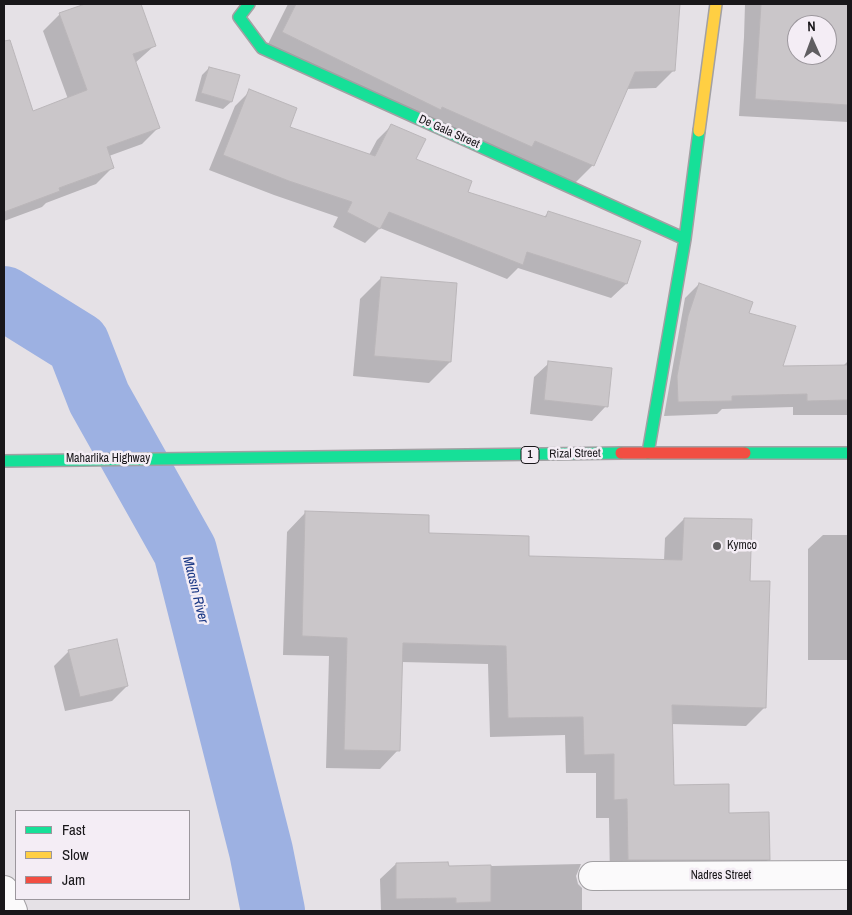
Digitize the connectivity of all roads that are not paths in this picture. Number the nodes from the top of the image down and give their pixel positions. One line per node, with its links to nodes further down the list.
1 (248, 4): 3 (street, De Gala Street)
2 (716, 4): 3 (street)
3 (685, 239): 4 (street)
4 (648, 453): 5 (street, Rizal Street / 1); 6 (street, Rizal Street / 1)
5 (848, 453)
6 (212, 459): 7 (street, Maharlika Highway / 1)
7 (4, 461)
8 (848, 875): 9 (street, Nadres Street)
9 (593, 876)
10 (4, 890): 11 (street)
11 (12, 911)

